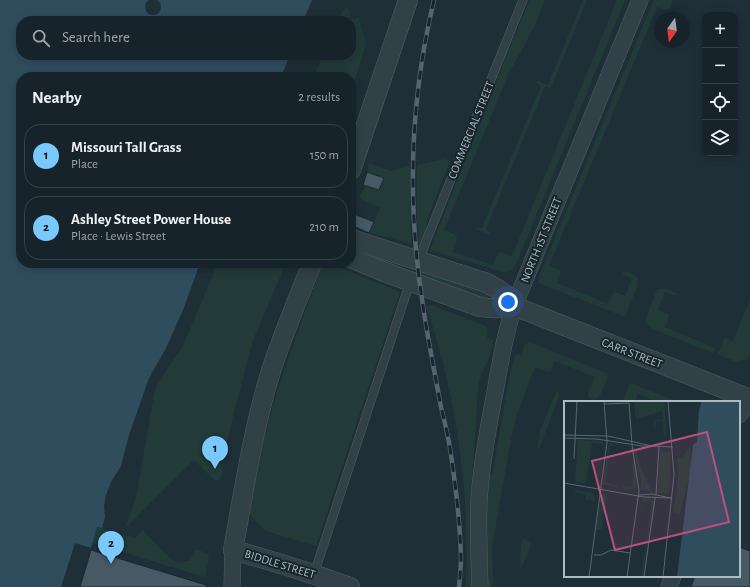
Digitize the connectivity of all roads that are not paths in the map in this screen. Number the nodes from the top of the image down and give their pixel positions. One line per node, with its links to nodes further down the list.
1 (408, 0): 4 (street)
2 (523, 0): 7 (lane, COMMERCIAL STREET)
3 (640, 0): 10 (street, NORTH 1ST STREET)
4 (356, 155)
5 (356, 241): 7 (street, CARR STREET)
6 (356, 260): 9 (street, CARR STREET)
7 (419, 261): 10 (street, CARR STREET)
8 (310, 268): 13 (street)
9 (410, 282): 10 (street, CARR STREET); 14 (lane)
10 (514, 306): 11 (street, CARR STREET); 18 (street, NORTH 1ST STREET)
11 (750, 398): 12 (street)
12 (740, 414)
13 (233, 550): 14 (street, BIDDLE STREET); 16 (street)
14 (314, 574): 17 (street, BIDDLE STREET)
15 (673, 577): 19 (street)
16 (232, 587)
17 (350, 587)
18 (480, 587)
19 (669, 587)

